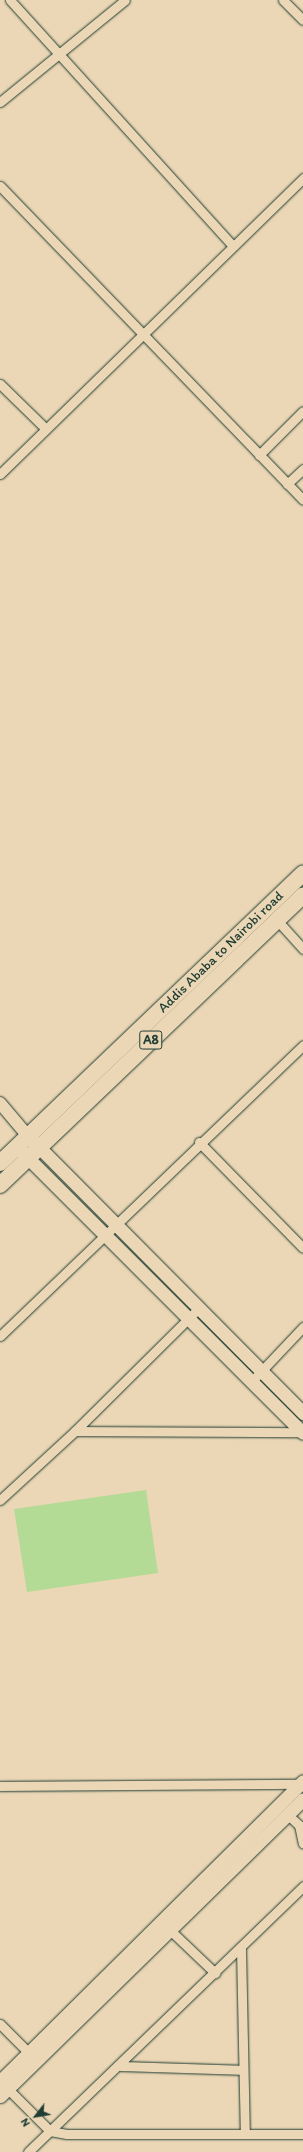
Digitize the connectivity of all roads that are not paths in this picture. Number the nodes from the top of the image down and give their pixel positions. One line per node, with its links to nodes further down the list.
1 (10, 0): 5 (street)
2 (125, 0): 5 (street)
3 (283, 0): 4 (street)
4 (303, 20)
5 (58, 54): 6 (street); 9 (street)
6 (0, 102)
7 (303, 178): 9 (street)
8 (0, 186): 10 (street)
9 (233, 246): 10 (street)
10 (144, 332): 13 (street); 14 (street)
11 (0, 384): 13 (street)
12 (303, 411): 14 (street)
13 (46, 429): 16 (street)
14 (259, 455): 17 (street)
15 (303, 469): 17 (street)
16 (0, 474)
17 (287, 484): 18 (street)
18 (303, 500)
19 (303, 873): 27 (highway, Addis Ababa to Nairobi road / A8)
20 (303, 895): 21 (highway, Addis Ababa to Nairobi road / A8)
21 (277, 920): 23 (street); 29 (highway, Addis Ababa to Nairobi road / A8)
22 (303, 934): 23 (street)
23 (296, 941): 24 (street)
24 (303, 949)
25 (303, 1045): 28 (street)
26 (0, 1103): 27 (street)
27 (21, 1141): 29 (main road); 30 (highway, Addis Ababa to Nairobi road / A8)
28 (199, 1142): 32 (street); 34 (street)
29 (33, 1153): 31 (highway, Addis Ababa to Nairobi road / A8); 32 (main road); 33 (main road)
30 (0, 1163)
31 (0, 1185)
32 (117, 1225): 33 (street); 35 (main road)
33 (105, 1235): 36 (main road); 38 (street)
34 (303, 1248)
35 (198, 1309): 36 (street); 39 (main road)
36 (187, 1320): 39 (main road); 41 (street)
37 (302, 1331): 39 (street)
38 (0, 1336)
39 (255, 1377): 40 (main road); 42 (main road)
40 (303, 1413)
41 (75, 1431): 42 (street); 43 (street)
42 (302, 1433)
43 (0, 1500)
44 (302, 1783): 45 (street); 54 (main road)
45 (0, 1786)
46 (303, 1799): 47 (main road)
47 (288, 1814): 48 (street); 50 (main road)
48 (303, 1844)
49 (303, 1886): 51 (street)
50 (169, 1929): 52 (street); 57 (main road)
51 (241, 1949): 52 (street); 56 (street)
52 (215, 1973): 55 (street)
53 (0, 2024): 54 (street)
54 (29, 2053): 57 (main road)
55 (118, 2066): 56 (street); 58 (street)
56 (243, 2070): 59 (street)
57 (3, 2089): 58 (street)
58 (50, 2131): 59 (street); 61 (street)
59 (245, 2133): 60 (street)
60 (303, 2134)
61 (28, 2152)

